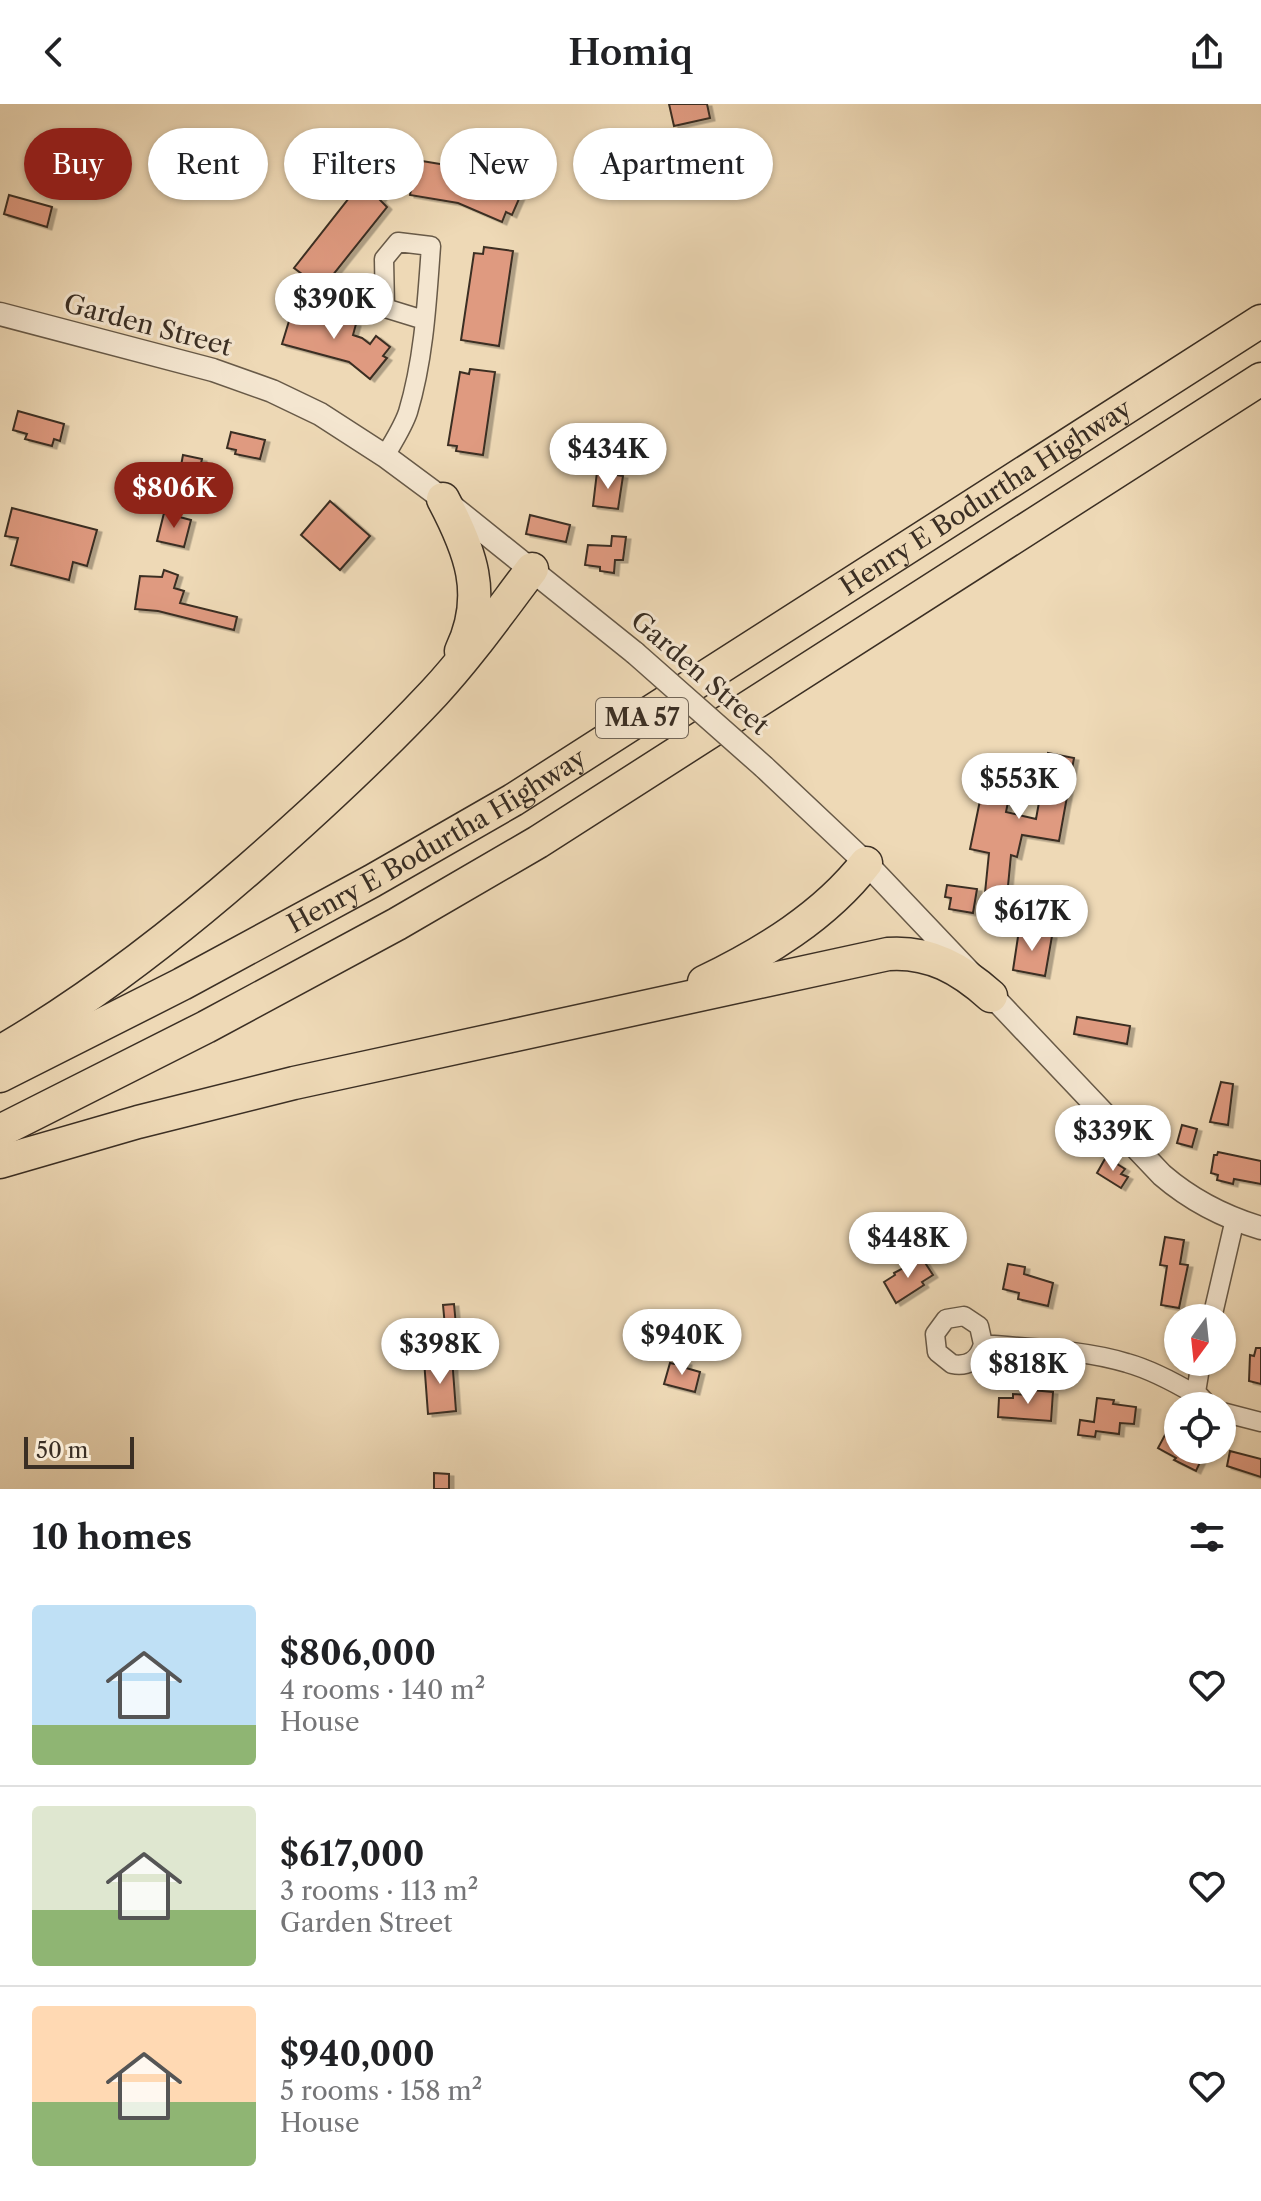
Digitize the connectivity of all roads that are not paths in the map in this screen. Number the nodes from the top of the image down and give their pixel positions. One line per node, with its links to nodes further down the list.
1 (0, 314): 5 (street, Garden Street)
2 (424, 320): 5 (street)
3 (1261, 321): 13 (highway, Henry E Bodurtha Highway / MA 57)
4 (1261, 379): 14 (highway, Henry E Bodurtha Highway / MA 57)
5 (385, 456): 6 (street, Garden Street)
6 (443, 499): 7 (street, Garden Street); 8 (highway)
7 (532, 569): 8 (highway); 9 (street, Garden Street, bridge)
8 (435, 692): 12 (highway)
9 (866, 863): 10 (street, Garden Street); 11 (highway)
10 (991, 996): 11 (highway); 16 (street, Garden Street)
11 (610, 1014): 15 (highway)
12 (0, 1052)
13 (0, 1076)
14 (0, 1131)
15 (0, 1162)
16 (1235, 1219): 17 (street, Garden Street); 18 (street)
17 (1261, 1228)
18 (1215, 1304)
19 (983, 1344): 20 (street)
20 (1188, 1392)
21 (1236, 1416): 22 (street)
22 (1261, 1422)

